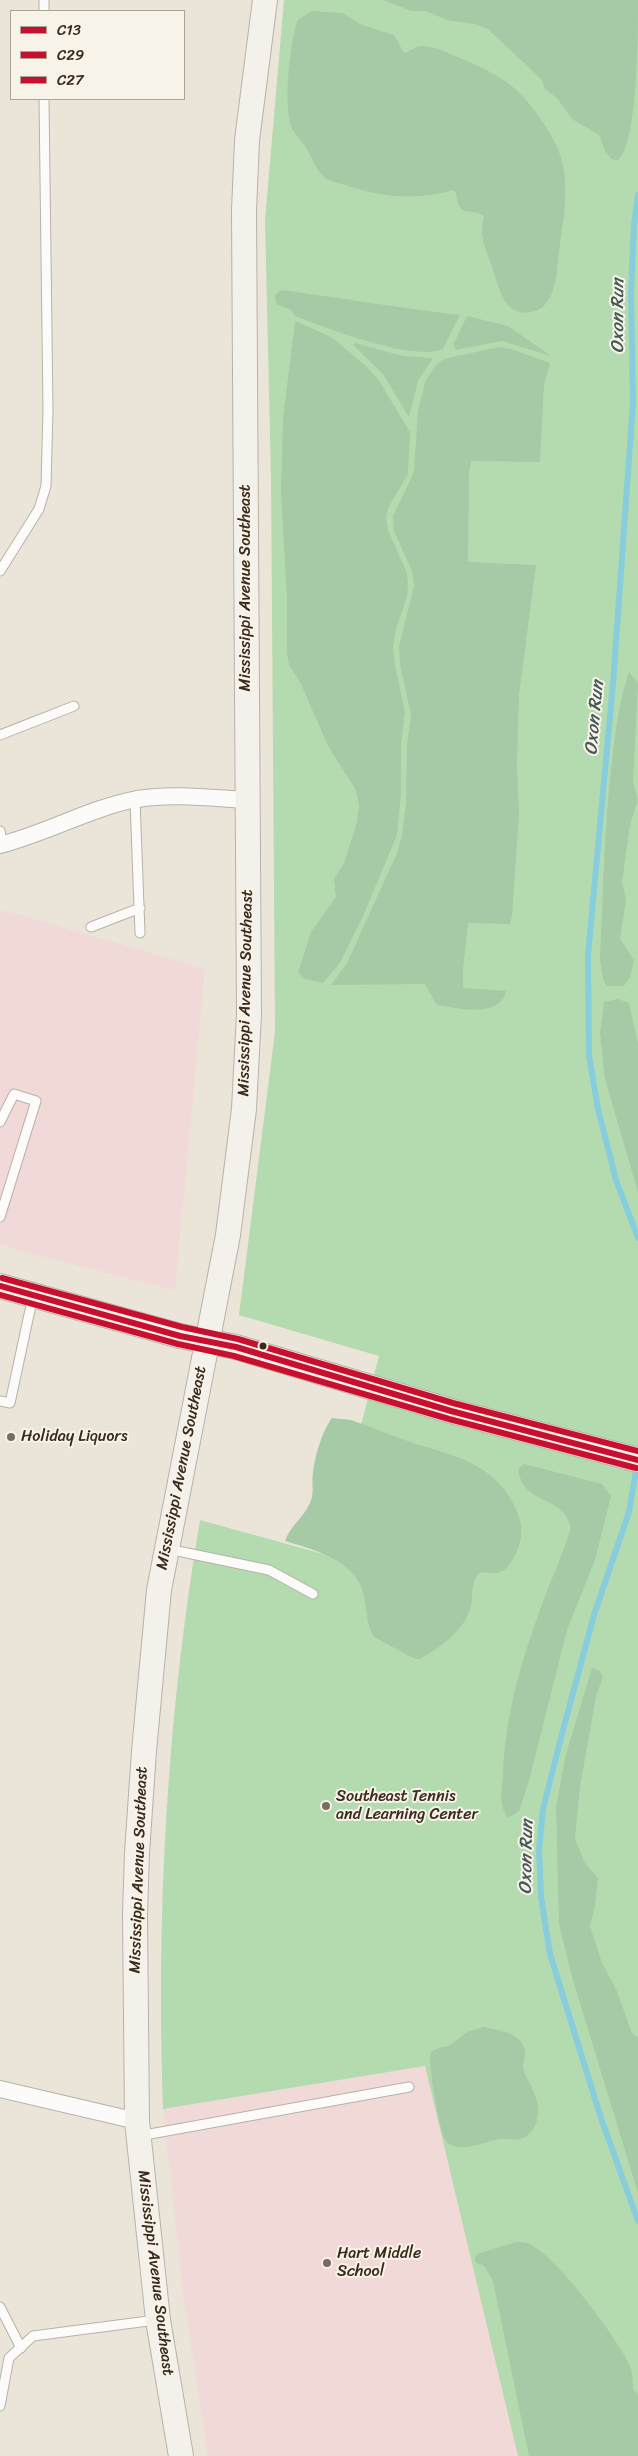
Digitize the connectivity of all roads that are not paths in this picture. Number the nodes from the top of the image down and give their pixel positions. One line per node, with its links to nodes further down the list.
1 (265, 0): 7 (main road, Mississippi Avenue Southeast)
2 (44, 100): 3 (lane)
3 (0, 571)
4 (74, 706): 5 (lane)
5 (0, 735)
6 (135, 800): 7 (street); 8 (street); 9 (lane)
7 (247, 800): 16 (main road, Mississippi Avenue Southeast)
8 (1, 840)
9 (140, 908): 10 (lane); 11 (lane)
10 (91, 927)
11 (140, 934)
12 (0, 1122): 13 (lane)
13 (0, 1217)
14 (0, 1286): 15 (main road)
15 (33, 1296): 16 (main road); 17 (lane)
16 (207, 1341): 18 (main road); 19 (main road, Mississippi Avenue Southeast)
17 (0, 1401)
18 (638, 1460)
19 (166, 1548): 20 (lane); 23 (main road, Mississippi Avenue Southeast)
20 (313, 1594)
21 (409, 2087): 23 (lane)
22 (0, 2090): 23 (street)
23 (138, 2129): 25 (main road, Mississippi Avenue Southeast)
24 (0, 2307): 26 (lane)
25 (158, 2320): 26 (lane); 28 (main road, Mississippi Avenue Southeast)
26 (20, 2348): 27 (lane)
27 (0, 2406)
28 (181, 2456)

